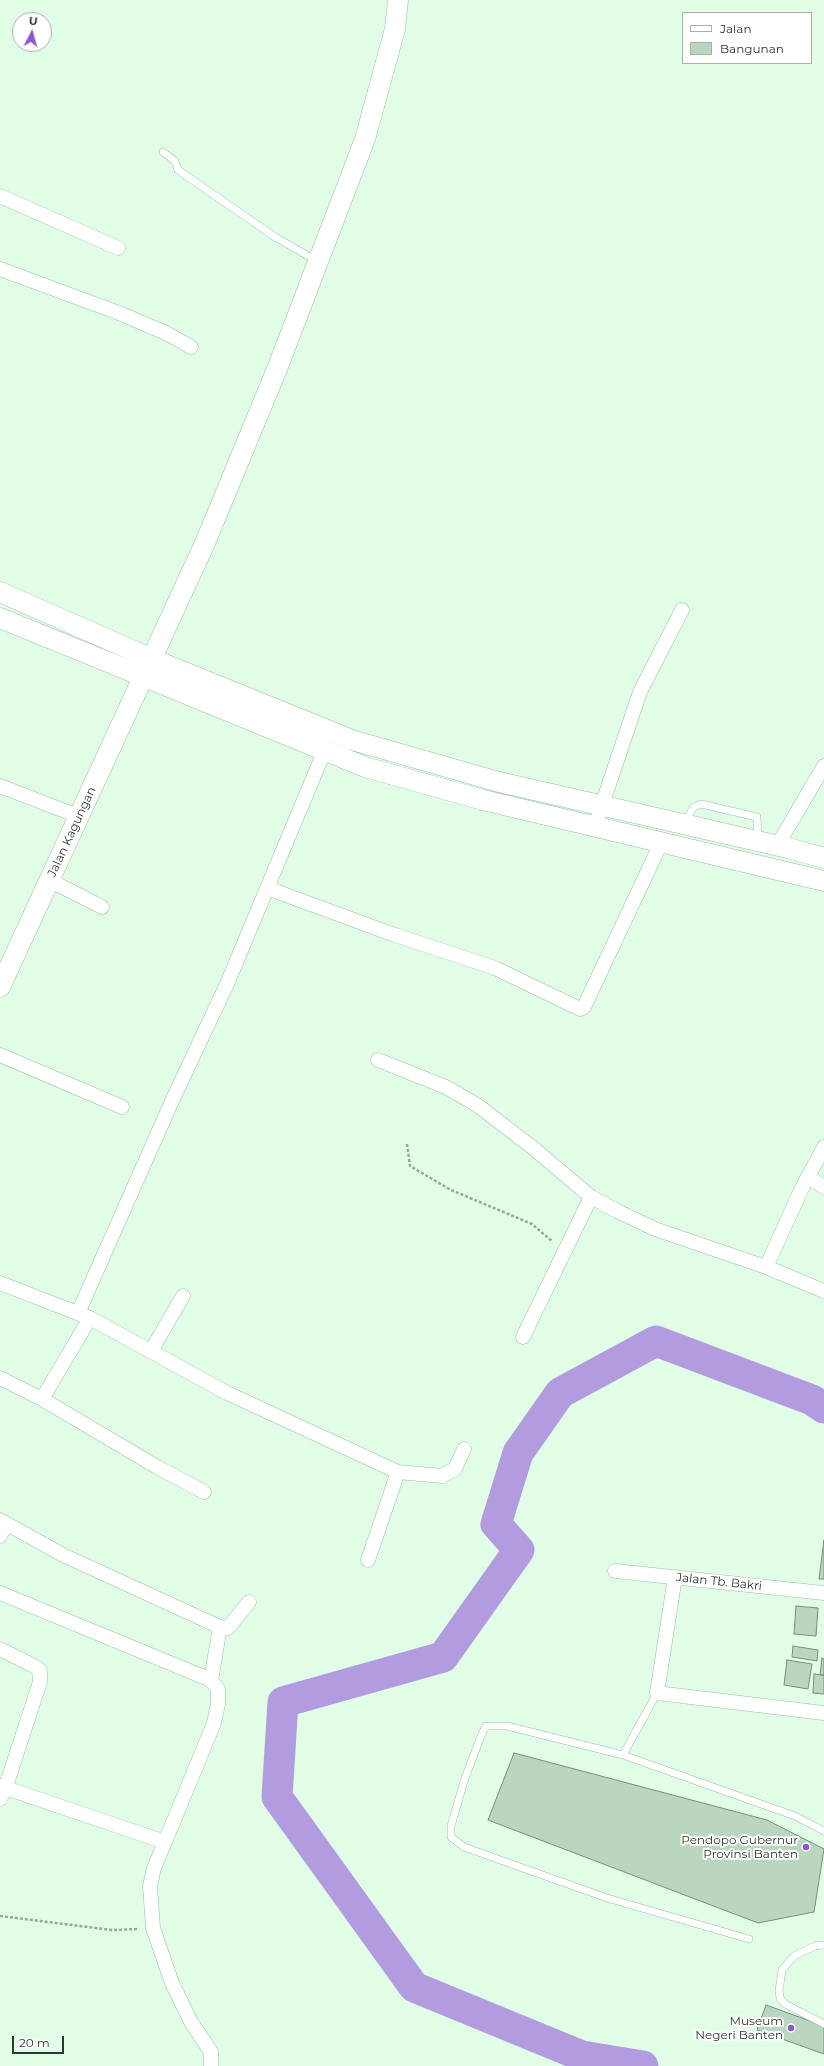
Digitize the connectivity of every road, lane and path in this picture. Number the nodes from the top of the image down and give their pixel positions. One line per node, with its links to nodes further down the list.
1 (398, 0): 5 (main road, Jalan Kagungan)
2 (163, 152): 5 (lane)
3 (0, 196): 4 (street)
4 (118, 248)
5 (317, 261): 11 (main road, Jalan Kagungan)
6 (0, 268): 7 (street)
7 (191, 347)
8 (0, 592): 11 (main road)
9 (682, 610): 16 (street)
10 (0, 618): 12 (main road)
11 (152, 659): 12 (main road, Jalan Kagungan); 16 (main road)
12 (144, 677): 13 (main road); 17 (main road, Jalan Kagungan)
13 (324, 752): 18 (main road); 24 (street)
14 (824, 766): 20 (street)
15 (0, 786): 17 (street)
16 (600, 805): 18 (street); 20 (main road)
17 (78, 816): 22 (main road, Jalan Kagungan)
18 (595, 826): 19 (main road)
19 (661, 843): 23 (main road); 24 (street)
20 (768, 844): 21 (main road)
21 (824, 858)
22 (50, 880): 25 (street); 26 (main road, Jalan Kagungan)
23 (824, 881)
24 (267, 888): 40 (street)
25 (102, 907)
26 (0, 987)
27 (0, 1055): 29 (street)
28 (378, 1060): 34 (street)
29 (122, 1107)
30 (406, 1144): 35 (path)
31 (824, 1147): 32 (street)
32 (808, 1177): 33 (street); 36 (street)
33 (824, 1187)
34 (591, 1197): 35 (street); 36 (street)
35 (564, 1252): 41 (street)
36 (766, 1267): 38 (street)
37 (0, 1283): 40 (street)
38 (824, 1291)
39 (183, 1296): 42 (street)
40 (84, 1316): 42 (street); 44 (street)
41 (522, 1338)
42 (151, 1351): 46 (street)
43 (0, 1378): 44 (street)
44 (42, 1399): 47 (street)
45 (464, 1449): 46 (street)
46 (398, 1472): 49 (street)
47 (204, 1492)
48 (2, 1527): 55 (street)
49 (368, 1560)
50 (615, 1570): 51 (street, Jalan Tb. Bakri)
51 (675, 1577): 53 (street, Jalan Tb. Bakri); 58 (street)
52 (0, 1593): 57 (street)
53 (824, 1593)
54 (249, 1602): 55 (street)
55 (220, 1627): 57 (street)
56 (0, 1649): 61 (street)
57 (210, 1680): 63 (street)
58 (657, 1693): 59 (street); 60 (lane)
59 (824, 1713)
60 (623, 1755): 62 (lane); 66 (lane)
61 (2, 1791): 63 (street)
62 (824, 1831)
63 (165, 1842): 65 (street)
64 (0, 1916): 65 (path)
65 (153, 1928): 69 (street)
66 (749, 1938)
67 (824, 1944): 68 (lane)
68 (824, 2024)
69 (211, 2066)

